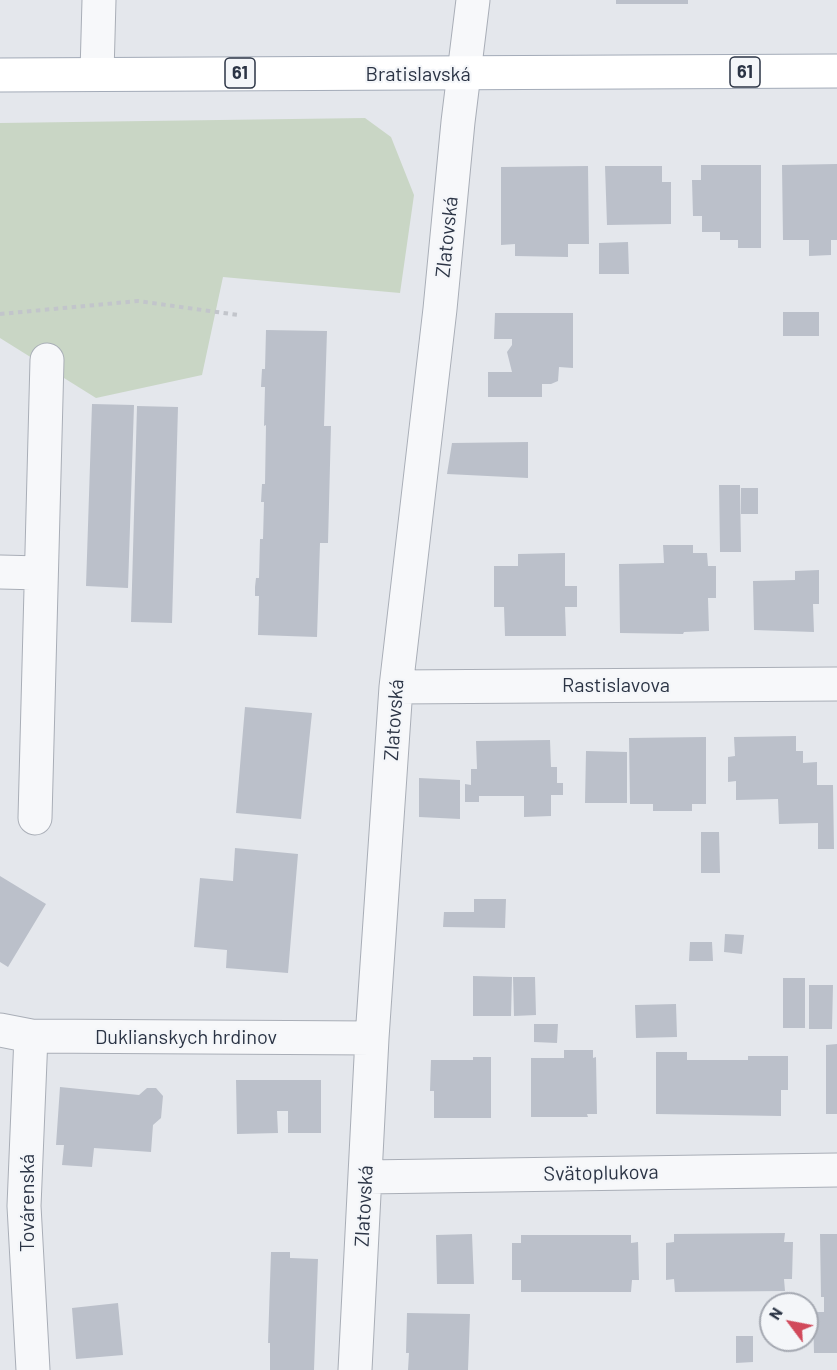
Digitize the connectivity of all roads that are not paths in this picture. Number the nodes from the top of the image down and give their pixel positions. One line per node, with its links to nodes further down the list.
1 (99, 0): 4 (street)
2 (473, 0): 5 (street, Zlatovská)
3 (837, 71): 5 (main road, Bratislavská / 61)
4 (97, 73): 5 (main road, Bratislavská / 61); 6 (main road, Bratislavská / 61)
5 (464, 74): 11 (street, Zlatovská)
6 (0, 75)
7 (47, 360): 9 (street)
8 (0, 572): 9 (street)
9 (41, 573): 12 (street)
10 (837, 684): 11 (street, Rastislavova)
11 (396, 687): 15 (street, Zlatovská)
12 (35, 818)
13 (0, 1030): 14 (street, Duklianskych hrdinov)
14 (32, 1036): 15 (street, Duklianskych hrdinov); 18 (street, Továrenská)
15 (372, 1038): 17 (street, Zlatovská)
16 (837, 1170): 17 (street, Svätoplukova)
17 (366, 1177): 19 (street, Zlatovská)
18 (33, 1370)
19 (355, 1370)

